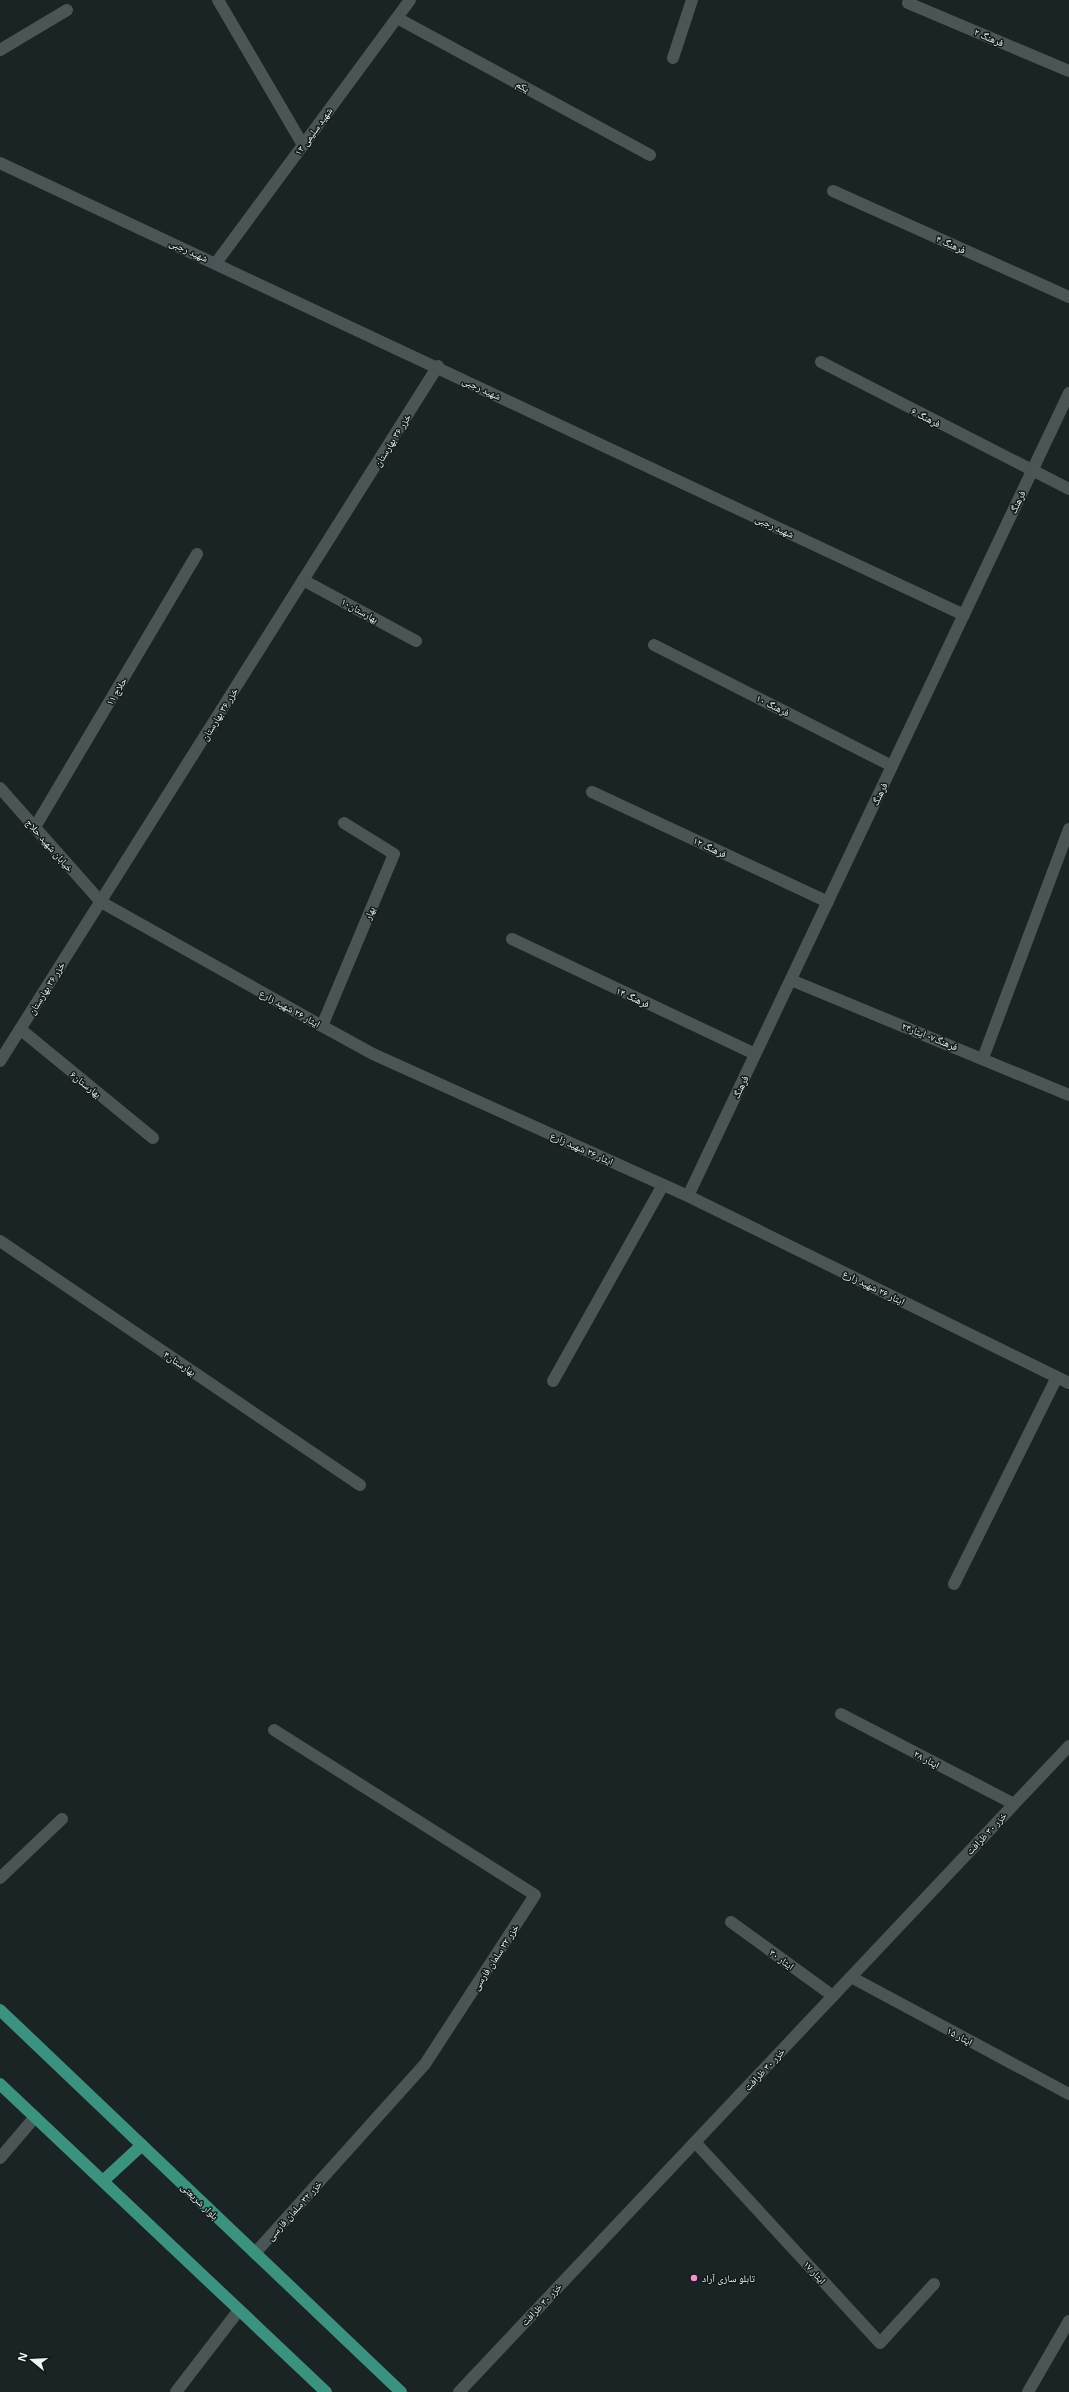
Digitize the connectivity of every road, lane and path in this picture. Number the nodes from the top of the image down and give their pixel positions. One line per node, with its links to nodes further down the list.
1 (218, 0): 10 (street)
2 (410, 0): 6 (street, شهید سلیمی ۱۳)
3 (692, 0): 8 (street)
4 (908, 3): 9 (street, فرهنگ ۲)
5 (67, 10): 7 (street)
6 (397, 18): 10 (street, شهید سلیمی ۱۳); 11 (street, یکم)
7 (0, 50)
8 (673, 58)
9 (1069, 71)
10 (303, 144): 14 (street, شهید سلیمی ۱۳)
11 (650, 155)
12 (0, 163): 14 (street, شهید رجبی)
13 (833, 191): 15 (street, فرهنگ ۴)
14 (216, 263): 17 (street, شهید رجبی)
15 (1069, 297)
16 (821, 362): 19 (street, فرهنگ ۶)
17 (438, 366): 22 (street, خزر ۳۶ بهارستان); 23 (street, شهید رجبی)
18 (1069, 393): 19 (street, فرهنگ)
19 (1032, 471): 20 (street, فرهنگ ۶); 23 (street, فرهنگ)
20 (1069, 489)
21 (197, 554): 30 (street, حلاج ۱۱)
22 (303, 580): 24 (street, بهارستان۱۰); 32 (street, خزر ۳۶ بهارستان)
23 (964, 615): 26 (street, فرهنگ)
24 (416, 641)
25 (654, 645): 26 (street, فرهنگ ۱۰)
26 (892, 766): 33 (street, فرهنگ)
27 (0, 788): 30 (street, خیابان شهید حلاج)
28 (592, 792): 33 (street, فرهنگ ۱۲)
29 (344, 823): 36 (street, بهار)
30 (35, 827): 32 (street, خیابان شهید حلاج)
31 (1069, 828): 39 (street)
32 (101, 902): 36 (street, ایثار ۲۶ شهید زارع); 37 (street, خزر ۳۶ بهارستان)
33 (828, 902): 35 (street, فرهنگ)
34 (512, 939): 38 (street, فرهنگ ۱۴)
35 (791, 980): 38 (street, فرهنگ); 39 (street, فرهنگ۷- ایثار۲۴)
36 (322, 1026): 43 (street, ایثار ۲۶ شهید زارع)
37 (20, 1029): 40 (street, خزر ۳۶ بهارستان); 42 (street, بهارستان۶)
38 (755, 1054): 44 (street, فرهنگ)
39 (983, 1058): 41 (street, فرهنگ۷- ایثار۲۴)
40 (0, 1061)
41 (1069, 1095)
42 (152, 1138)
43 (663, 1185): 44 (street, ایثار ۲۶ شهید زارع); 47 (street)
44 (688, 1196): 46 (street, ایثار ۲۶ شهید زارع)
45 (0, 1241): 49 (street, بهارستان۴)
46 (1057, 1377): 48 (street, ایثار ۲۶ شهید زارع); 50 (street)
47 (554, 1381)
48 (1069, 1383)
49 (360, 1485)
50 (954, 1584)
51 (841, 1714): 54 (street, ایثار ۲۸)
52 (274, 1730): 68 (street, خزر ۳۲ سلمان فارسی)
53 (1069, 1746): 54 (street, خزر ۳۰ ظرافت)
54 (1014, 1804): 58 (street, خزر ۳۰ ظرافت)
55 (62, 1819): 56 (street)
56 (0, 1878)
57 (731, 1922): 59 (street, ایثار ۳۰)
58 (851, 1977): 59 (street, خزر ۳۰ ظرافت); 62 (street, ایثار ۱۵)
59 (833, 1996): 64 (street, خزر ۳۰ ظرافت)
60 (0, 2010): 65 (main road, بلوار شریعتی)
61 (0, 2084): 63 (main road)
62 (1069, 2094)
63 (35, 2117): 66 (street); 67 (main road)
64 (695, 2142): 69 (street, ایثار ۱۷); 75 (street, خزر ۳۰ ظرافت)
65 (142, 2145): 67 (main road); 68 (main road, بلوار شریعتی)
66 (0, 2158)
67 (104, 2181): 70 (main road)
68 (255, 2253): 74 (main road, بلوار شریعتی)
69 (934, 2284)
70 (239, 2310): 72 (street); 73 (main road)
71 (1069, 2320): 76 (street)
72 (176, 2392)
73 (326, 2392)
74 (401, 2392)
75 (459, 2392)
76 (1028, 2392)

